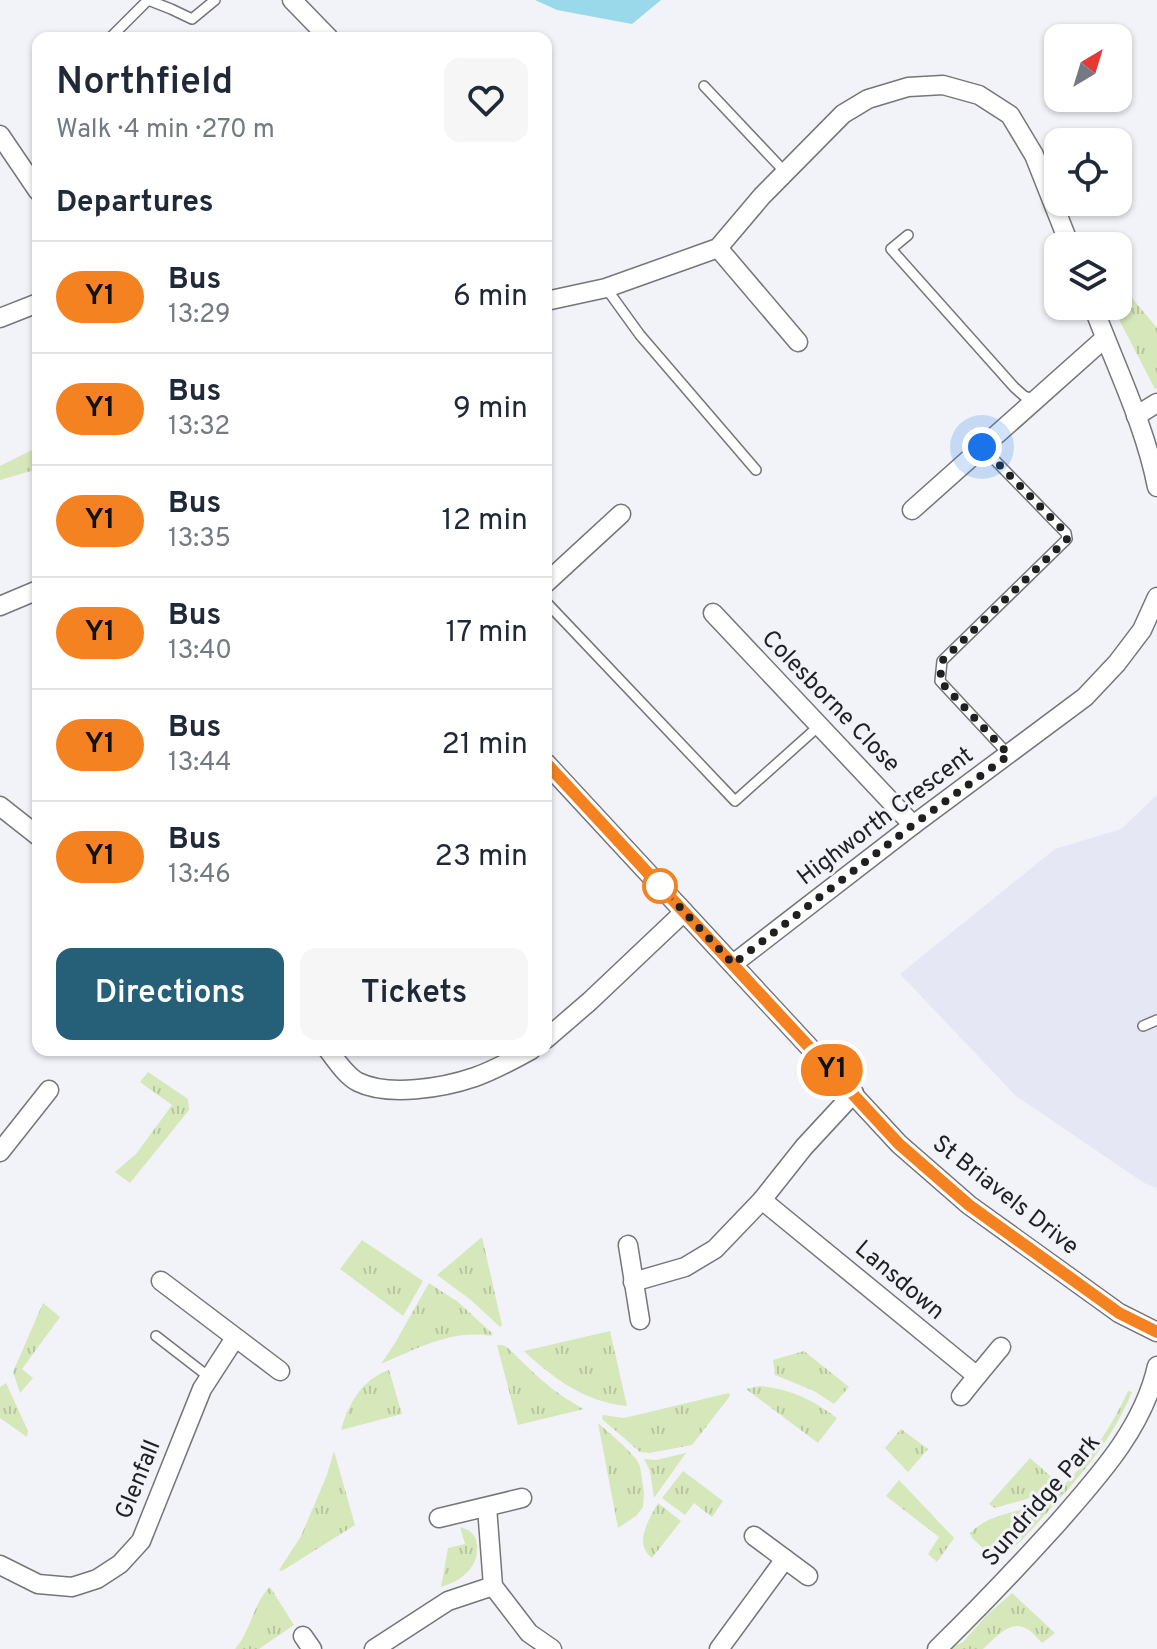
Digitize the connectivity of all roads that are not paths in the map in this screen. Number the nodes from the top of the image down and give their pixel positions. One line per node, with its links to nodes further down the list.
1 (215, 0): 3 (lane)
2 (292, 0): 4 (street)
3 (116, 32)
4 (323, 32)
5 (704, 86): 7 (lane)
6 (0, 135): 8 (street)
7 (785, 172): 9 (street); 11 (street)
8 (32, 182)
9 (1064, 232)
10 (908, 235): 19 (lane)
11 (718, 248): 12 (street); 18 (street)
12 (606, 288): 13 (street); 23 (lane)
13 (552, 300)
14 (32, 305): 15 (street)
15 (0, 318)
16 (1098, 320): 17 (street)
17 (1105, 338): 19 (street); 21 (street)
18 (798, 342)
19 (1035, 400): 22 (street)
20 (1157, 403): 21 (street)
21 (1136, 416): 24 (street)
22 (982, 447): 25 (street); 34 (lane)
23 (756, 470)
24 (1157, 487)
25 (912, 510)
26 (621, 514): 27 (street)
27 (552, 577)
28 (32, 593): 30 (street)
29 (1157, 597): 34 (street, Highworth Crescent)
30 (0, 606)
31 (552, 608): 33 (lane)
32 (713, 613): 33 (street, Colesborne Close)
33 (820, 725): 37 (street, Colesborne Close)
34 (1009, 755): 37 (street, Highworth Crescent)
35 (552, 769): 39 (street, St Briavels Drive)
36 (0, 806): 38 (street)
37 (913, 825): 40 (street, Highworth Crescent)
38 (32, 831)
39 (684, 912): 40 (street, St Briavels Drive); 43 (street)
40 (733, 964): 47 (street, St Briavels Drive)
41 (1157, 1020): 42 (lane)
42 (1143, 1026)
43 (552, 1034)
44 (333, 1056): 45 (street)
45 (521, 1056)
46 (49, 1090): 48 (street)
47 (854, 1093): 49 (street); 54 (street, St Briavels Drive)
48 (0, 1152)
49 (762, 1200): 52 (street); 60 (street, Lansdown)
50 (628, 1245): 52 (street)
51 (161, 1281): 56 (street)
52 (633, 1282): 53 (street)
53 (640, 1320)
54 (1157, 1332)
55 (156, 1336): 61 (lane)
56 (235, 1338): 59 (street); 61 (street, Glenfall)
57 (1001, 1347): 60 (street)
58 (1157, 1366): 74 (street, Sundridge Park)
59 (280, 1371)
60 (977, 1376): 62 (street)
61 (209, 1377): 68 (street, Glenfall)
62 (961, 1396)
63 (522, 1498): 64 (street)
64 (487, 1507): 65 (street); 70 (street)
65 (439, 1518)
66 (754, 1536): 67 (street)
67 (785, 1559): 69 (street); 73 (street)
68 (0, 1565)
69 (808, 1576)
70 (493, 1586): 71 (street); 72 (street)
71 (374, 1649)
72 (552, 1649)
73 (719, 1649)
74 (937, 1649)

